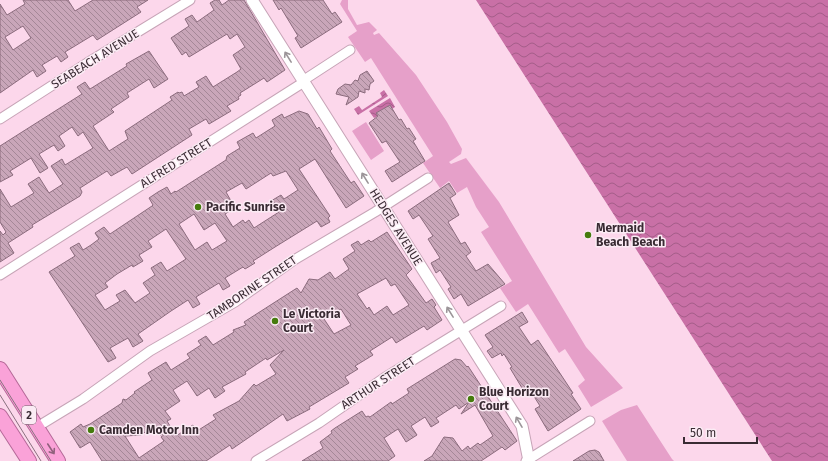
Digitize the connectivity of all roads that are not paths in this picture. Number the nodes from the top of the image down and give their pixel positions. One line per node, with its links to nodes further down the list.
1 (190, 0): 5 (street, SEABEACH AVENUE)
2 (252, 0): 4 (street, HEDGES AVENUE, one-way to 2)
3 (350, 50): 4 (street, ALFRED STREET)
4 (304, 82): 7 (street, HEDGES AVENUE, one-way to 4); 8 (street, ALFRED STREET)
5 (0, 119)
6 (428, 178): 7 (street, TAMBORINE STREET)
7 (383, 206): 10 (street, HEDGES AVENUE, one-way to 7); 14 (street, TAMBORINE STREET)
8 (0, 274)
9 (501, 306): 10 (street, ARTHUR STREET)
10 (462, 331): 15 (street, HEDGES AVENUE, one-way to 10); 18 (street, ARTHUR STREET)
11 (0, 369): 14 (highway, 2)
12 (0, 416): 16 (highway, 2)
13 (590, 421): 15 (street)
14 (37, 427): 17 (highway, 2, one-way to 17)
15 (528, 460)
16 (29, 461)
17 (58, 461)
18 (256, 461)

